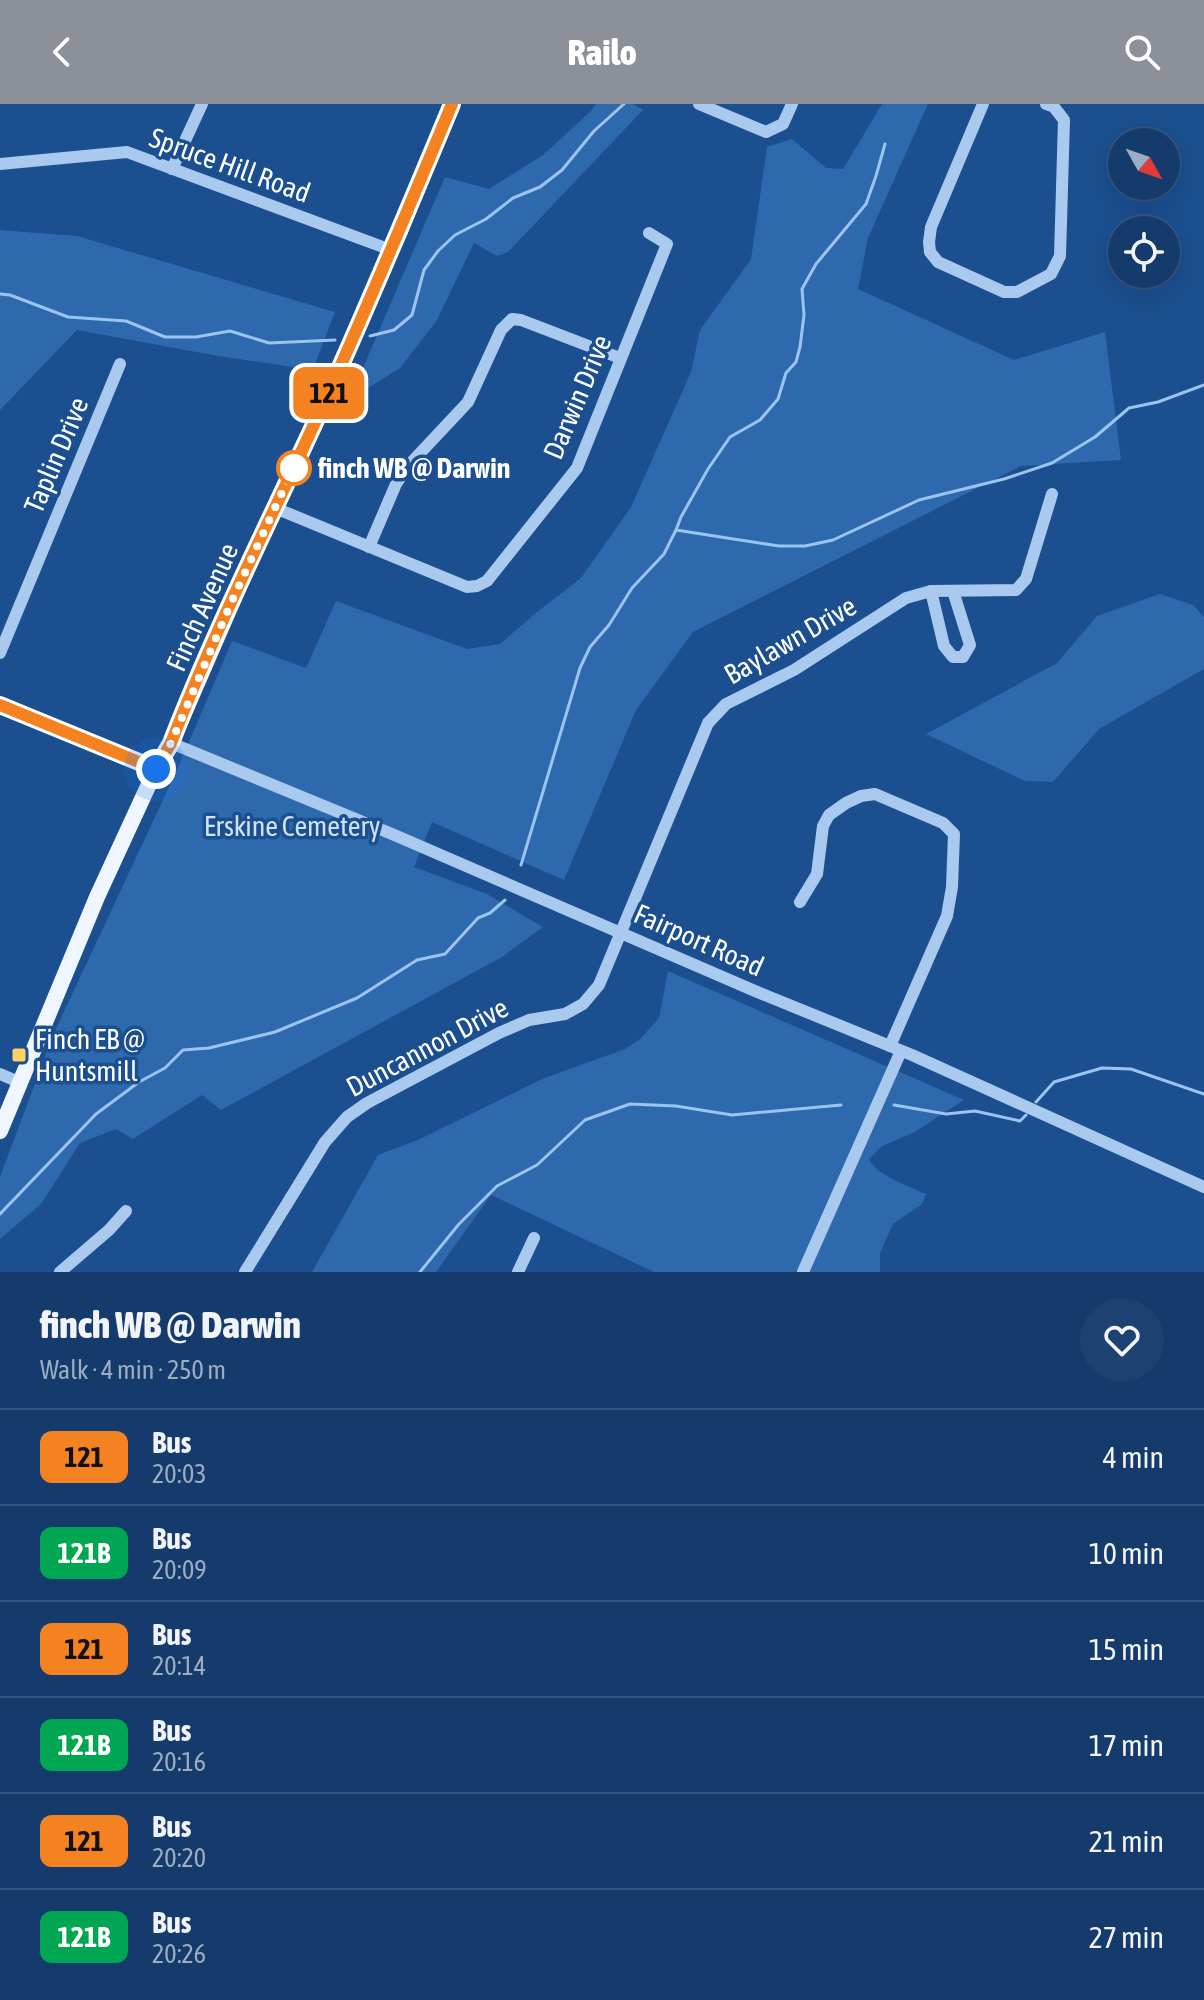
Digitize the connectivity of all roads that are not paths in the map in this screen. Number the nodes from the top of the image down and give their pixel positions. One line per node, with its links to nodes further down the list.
1 (202, 104): 8 (street)
2 (452, 104): 10 (main road, Finch Avenue)
3 (699, 104): 4 (street)
4 (792, 104)
5 (983, 104): 6 (street)
6 (1046, 104)
7 (0, 164): 8 (street, Spruce Hill Road)
8 (172, 169): 10 (street, Spruce Hill Road)
9 (649, 233): 11 (street, Darwin Drive)
10 (391, 250): 14 (main road, Finch Avenue)
11 (620, 358): 15 (street); 15 (street, Darwin Drive)
12 (120, 364): 18 (street, Taplin Drive)
13 (1052, 494): 17 (street, Baylawn Drive)
14 (275, 508): 15 (street, Darwin Drive); 20 (main road, Finch Avenue)
15 (369, 547)
16 (931, 591): 17 (street, Baylawn Drive); 17 (street); 23 (street, Baylawn Drive)
17 (953, 591)
18 (0, 653)
19 (0, 705): 21 (street)
20 (171, 743): 21 (main road, Finch Avenue); 23 (street, Fairport Road)
21 (156, 769): 26 (main road, Finch Avenue)
22 (800, 902): 24 (street)
23 (620, 931): 24 (street, Fairport Road); 32 (street, Duncannon Drive)
24 (895, 1048): 28 (street, Fairport Road); 34 (street)
25 (0, 1074): 26 (street)
26 (21, 1083): 27 (main road, Finch Avenue)
27 (0, 1131)
28 (1204, 1187)
29 (126, 1211): 31 (street)
30 (534, 1238): 33 (street)
31 (60, 1272)
32 (245, 1272)
33 (518, 1272)
34 (803, 1272)

